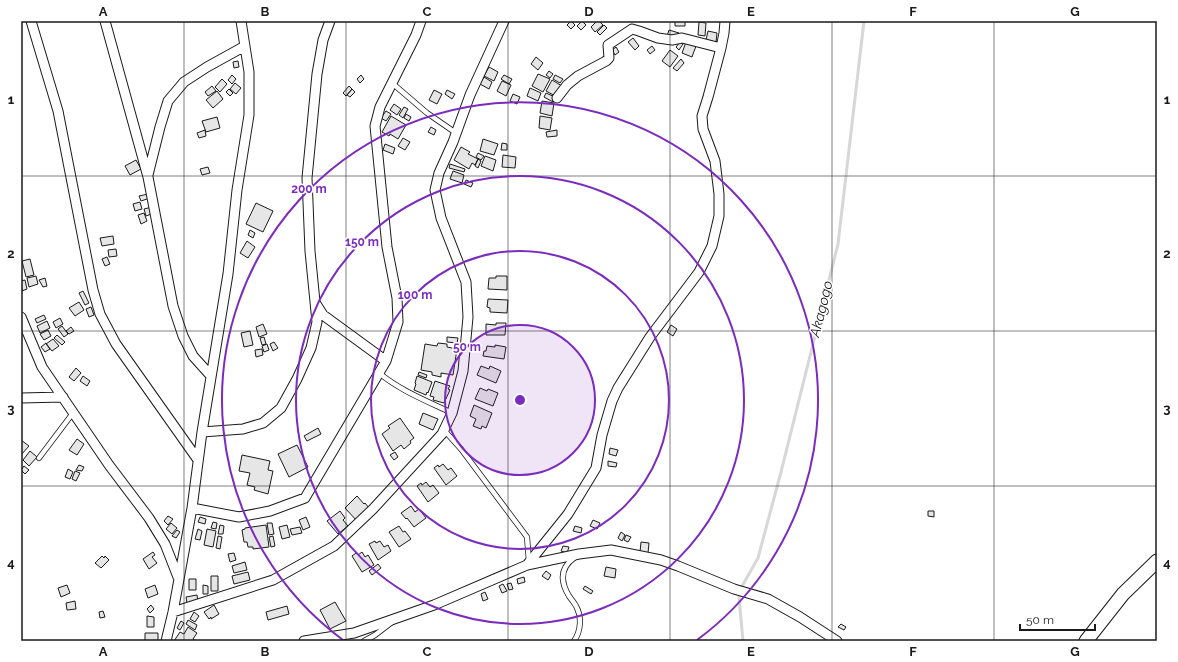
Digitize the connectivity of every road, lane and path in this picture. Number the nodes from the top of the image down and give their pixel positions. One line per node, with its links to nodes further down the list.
1 (31, 21): 28 (street)
2 (105, 21): 13 (street)
3 (242, 21): 8 (street)
4 (330, 21): 14 (street)
5 (421, 21): 10 (street)
6 (504, 21): 12 (street)
7 (725, 21): 9 (street)
8 (245, 46): 13 (street); 20 (street)
9 (721, 48): 11 (street); 32 (street)
10 (392, 83): 12 (lane); 18 (street)
11 (557, 98)
12 (456, 134): 24 (street)
13 (148, 177): 20 (street)
14 (315, 302): 15 (street); 17 (street)
15 (323, 315): 17 (street); 18 (street)
16 (21, 316): 22 (street)
17 (317, 322): 26 (street)
18 (386, 361): 19 (street)
19 (379, 373): 24 (lane); 29 (street)
20 (211, 376): 26 (street)
21 (21, 398): 22 (street)
22 (63, 398): 23 (street)
23 (73, 413): 27 (lane); 33 (street)
24 (452, 413): 25 (street)
25 (444, 430): 32 (lane); 34 (street)
26 (202, 432): 28 (street)
27 (39, 458)
28 (198, 460): 29 (street)
29 (192, 508): 33 (street)
30 (579, 554): 32 (street); 39 (lane); 40 (street)
31 (1157, 561): 41 (main road)
32 (528, 564): 35 (street)
33 (178, 577): 34 (street)
34 (173, 612): 36 (street)
35 (396, 619): 37 (street); 38 (lane)
36 (166, 641)
37 (304, 641)
38 (364, 641)
39 (574, 641)
40 (836, 641)
41 (1086, 641)

